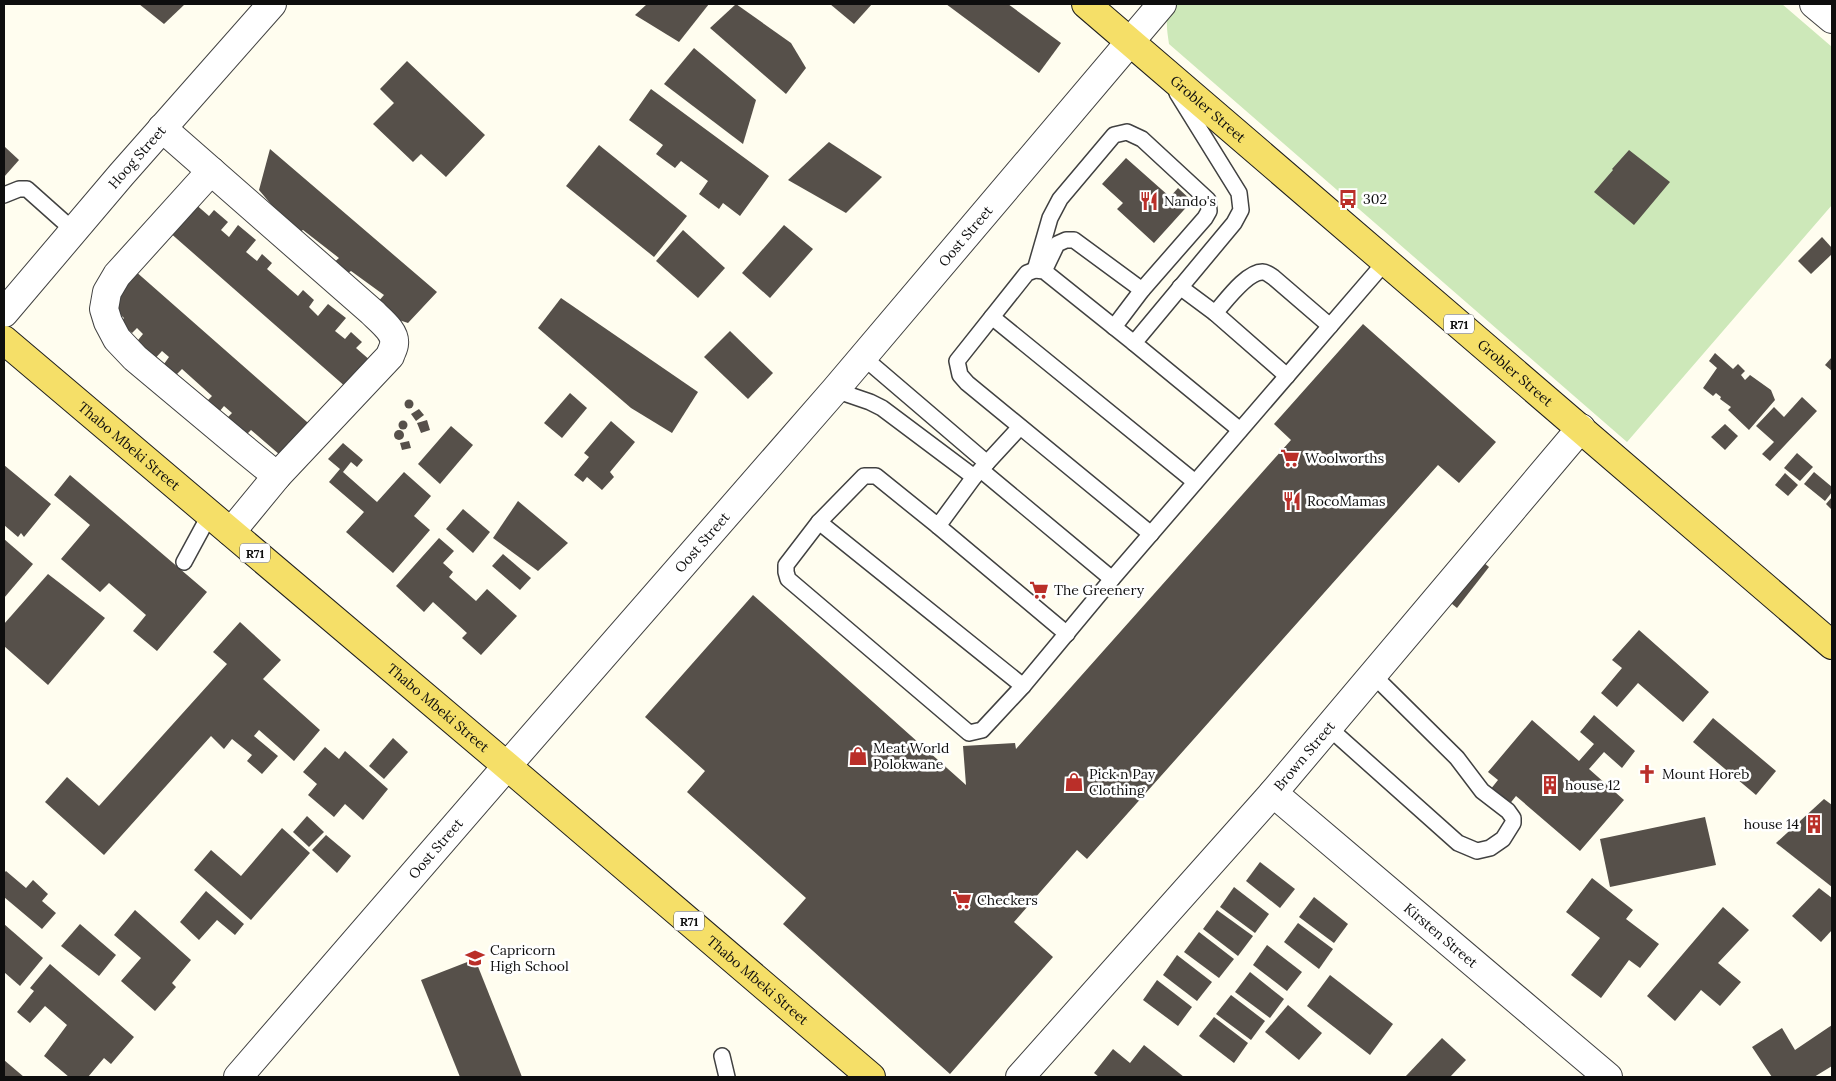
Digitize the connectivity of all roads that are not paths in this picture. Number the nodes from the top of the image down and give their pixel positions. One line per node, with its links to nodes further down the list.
1 (272, 4): 8 (street, Hoog Street)
2 (1086, 4): 6 (main road, Grobler Street / R71)
3 (1162, 4): 6 (street, Oost Street)
4 (1814, 4): 5 (street)
5 (1832, 19)
6 (1130, 41): 7 (main road, Grobler Street / R71); 23 (street, Oost Street)
7 (1164, 71): 12 (main road, Grobler Street / R71); 14 (lane)
8 (162, 128): 9 (street); 11 (street, Hoog Street)
9 (211, 171): 30 (street); 30 (street)
10 (4, 195): 11 (lane)
11 (73, 230): 16 (street, Hoog Street)
12 (1386, 261): 19 (lane); 27 (main road, Grobler Street / R71)
13 (1040, 270): 15 (lane); 15 (lane); 18 (lane); 20 (lane)
14 (1180, 287): 17 (lane); 22 (lane)
15 (1142, 290): 20 (lane)
16 (4, 313)
17 (1215, 313): 19 (lane); 24 (lane)
18 (992, 317): 26 (lane); 31 (lane)
19 (1330, 326): 24 (lane)
20 (1114, 327): 22 (lane)
21 (4, 340): 33 (main road, Thabo Mbeki Street / R71)
22 (1134, 343): 28 (lane)
23 (863, 357): 25 (street, Oost Street); 29 (lane)
24 (1287, 376): 28 (lane)
25 (835, 390): 29 (lane); 43 (street, Oost Street)
26 (1020, 427): 29 (lane); 35 (lane)
27 (1581, 428): 39 (main road, Grobler Street / R71); 40 (street, Brown Street)
28 (1240, 430): 31 (lane)
29 (981, 470): 34 (lane); 37 (lane)
30 (278, 476): 33 (street)
31 (1195, 482): 35 (lane)
32 (819, 522): 34 (lane); 41 (lane); 41 (lane)
33 (220, 523): 36 (lane); 43 (main road, Thabo Mbeki Street / R71)
34 (938, 526): 38 (lane)
35 (1151, 534): 37 (lane)
36 (184, 562)
37 (1112, 579): 38 (lane)
38 (1067, 634): 41 (lane)
39 (1832, 645)
40 (1373, 674): 42 (street, Brown Street); 42 (lane)
41 (1023, 686)
42 (1328, 727): 44 (street, Brown Street)
43 (507, 766): 46 (street, Oost Street); 48 (main road, Thabo Mbeki Street / R71)
44 (1273, 793): 49 (street, Brown Street); 50 (street, Kirsten Street)
45 (722, 1056): 47 (lane)
46 (238, 1077)
47 (727, 1077)
48 (871, 1077)
49 (1020, 1077)
50 (1608, 1077)

